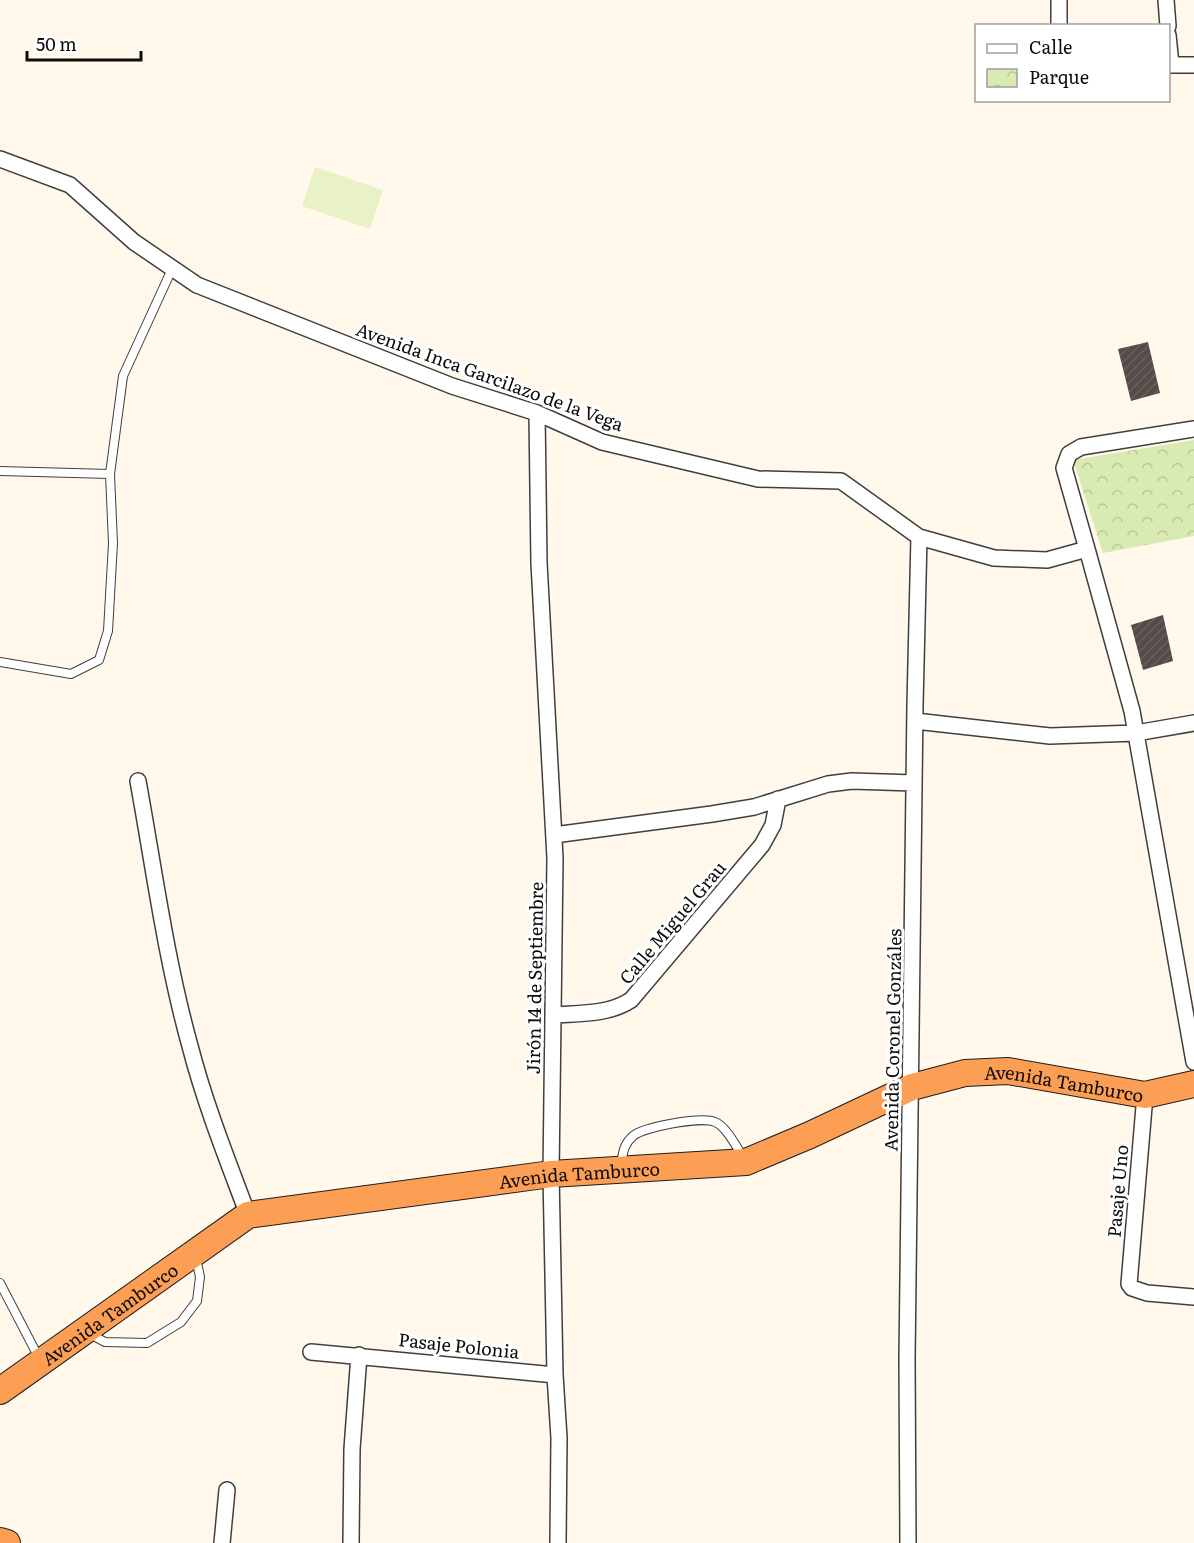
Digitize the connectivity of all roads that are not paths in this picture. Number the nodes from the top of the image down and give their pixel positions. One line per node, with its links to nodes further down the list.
1 (1059, 0): 3 (street)
2 (1166, 0): 4 (street)
3 (1059, 24)
4 (1168, 24)
5 (1170, 65): 6 (street)
6 (1194, 65)
7 (0, 159): 8 (street, Avenida Inca Garcilazo de la Vega)
8 (172, 268): 9 (street, Avenida Inca Garcilazo de la Vega); 12 (lane)
9 (537, 413): 13 (street, Avenida Inca Garcilazo de la Vega); 22 (street, Jirón 14 de Septiembre)
10 (1194, 429): 14 (street)
11 (0, 471): 12 (lane)
12 (110, 474): 15 (lane)
13 (920, 537): 14 (street, Avenida Inca Garcilazo de la Vega); 16 (street, Avenida Coronel Gonzáles)
14 (1088, 549): 18 (street)
15 (0, 662)
16 (915, 721): 18 (street); 20 (street, Avenida Coronel Gonzáles)
17 (1194, 723): 18 (street)
18 (1136, 733): 24 (street)
19 (138, 781): 31 (street)
20 (914, 783): 21 (street); 26 (street, Avenida Coronel Gonzáles)
21 (778, 799): 22 (street); 23 (street, Calle Miguel Grau)
22 (554, 835): 23 (street, Jirón 14 de Septiembre)
23 (553, 1015): 30 (street, Jirón 14 de Septiembre)
24 (1194, 1062)
25 (1194, 1084): 27 (highway, Avenida Tamburco)
26 (912, 1087): 27 (highway, Avenida Tamburco); 28 (highway, Avenida Tamburco); 47 (street, Avenida Coronel Gonzáles)
27 (1145, 1095): 34 (street, Pasaje Uno)
28 (746, 1162): 29 (highway, Avenida Tamburco); 29 (lane)
29 (620, 1170): 30 (highway, Avenida Tamburco)
30 (551, 1174): 31 (highway, Avenida Tamburco); 39 (street, Jirón 14 de Septiembre)
31 (248, 1215): 32 (highway, Avenida Tamburco)
32 (195, 1253): 35 (highway, Avenida Tamburco); 35 (lane)
33 (0, 1283): 38 (lane)
34 (1194, 1297)
35 (84, 1331): 38 (highway, Avenida Tamburco)
36 (311, 1352): 37 (street, Pasaje Polonia)
37 (359, 1355): 39 (street, Pasaje Polonia); 45 (street)
38 (41, 1362): 40 (highway, Avenida Tamburco)
39 (555, 1375): 46 (street, Jirón 14 de Septiembre)
40 (0, 1391)
41 (227, 1490): 44 (street)
42 (0, 1541): 43 (highway)
43 (7, 1543)
44 (222, 1543)
45 (351, 1543)
46 (558, 1543)
47 (908, 1543)

